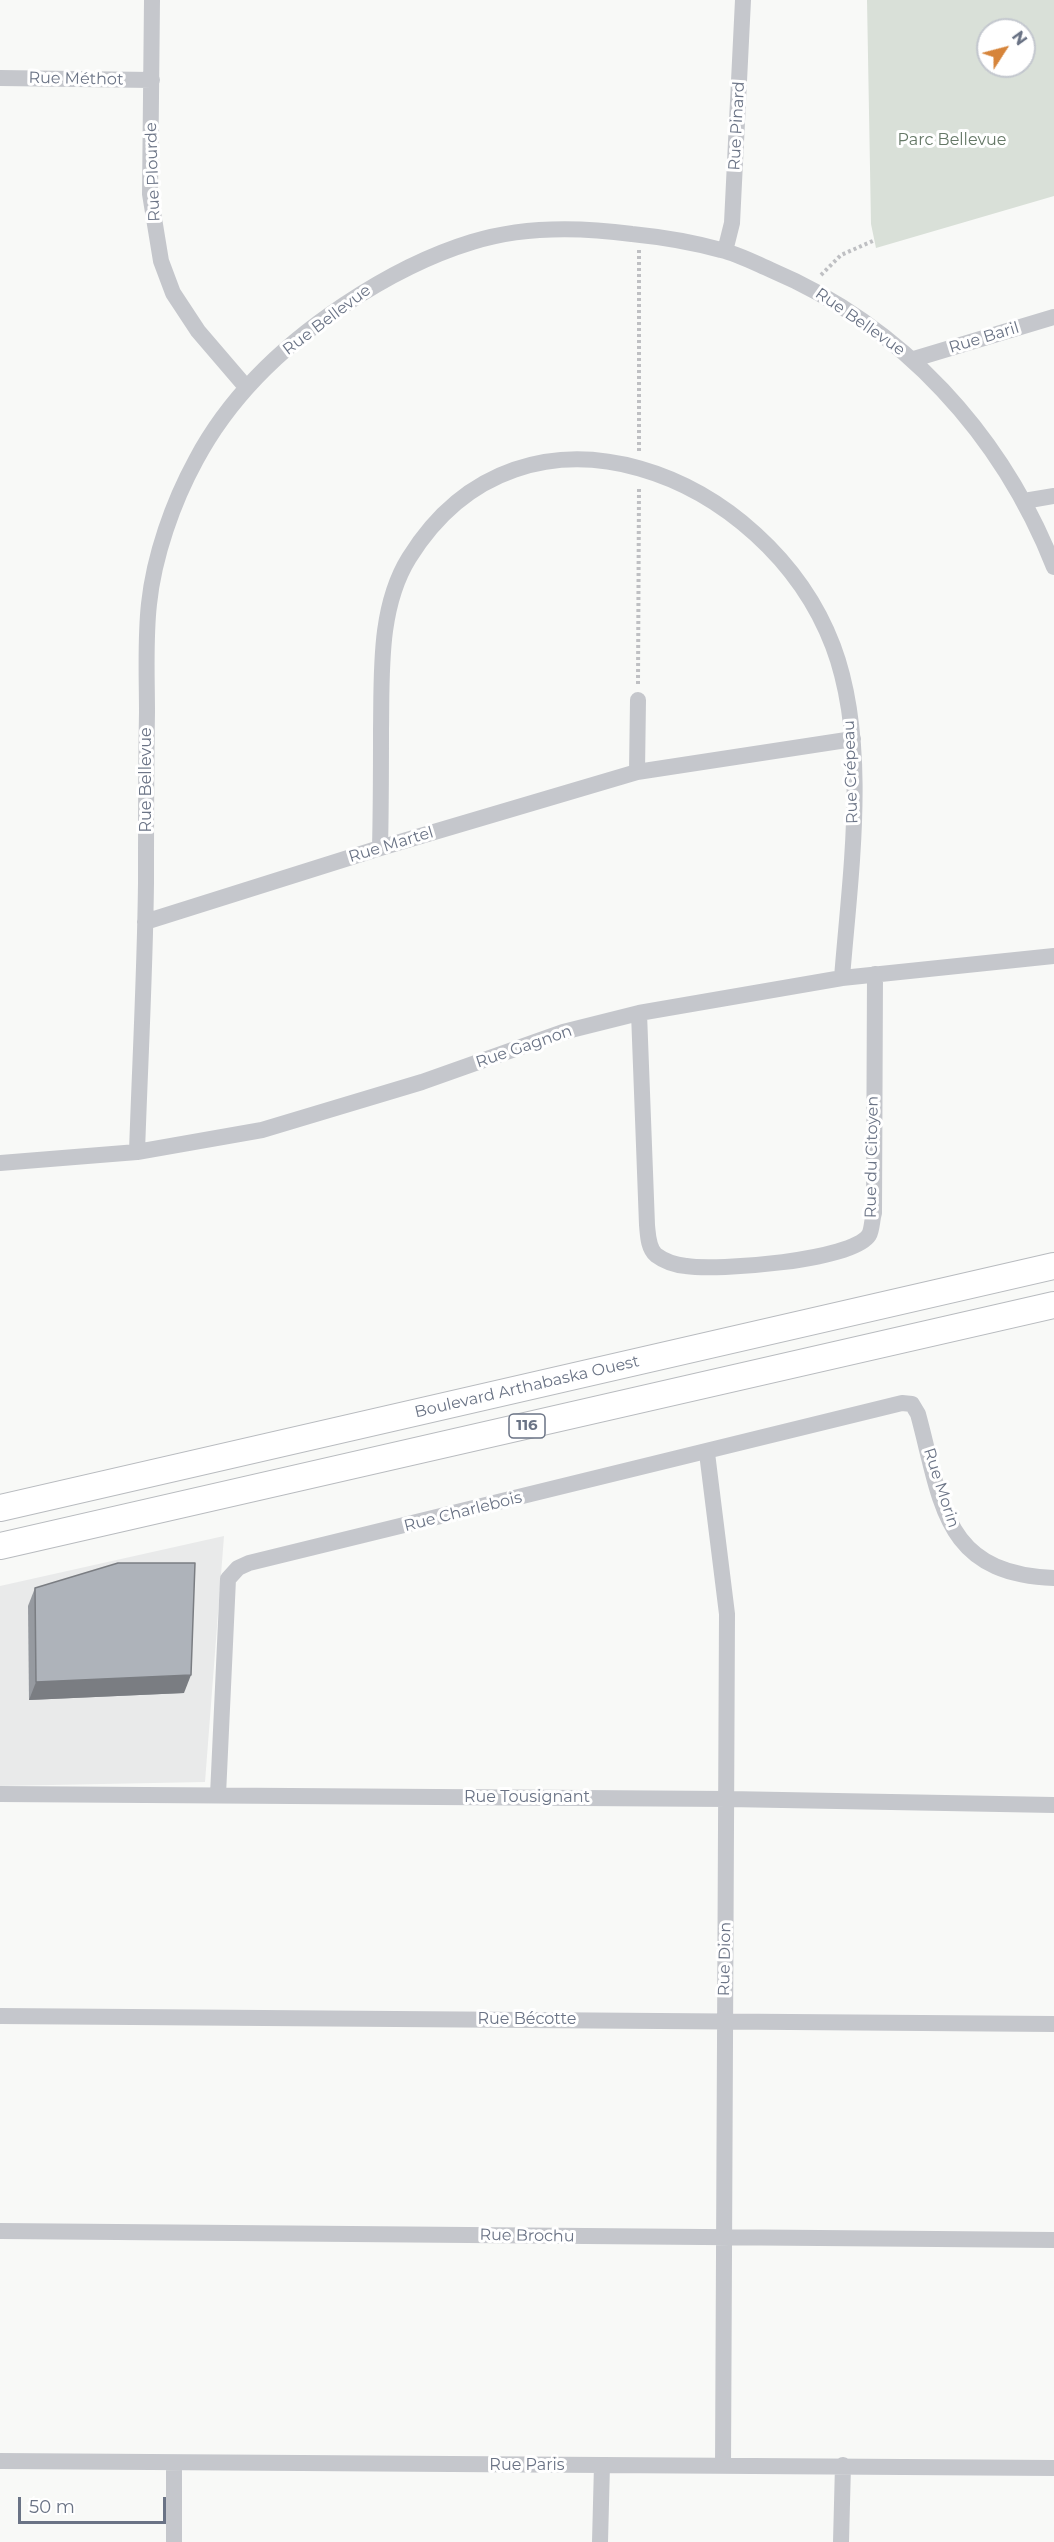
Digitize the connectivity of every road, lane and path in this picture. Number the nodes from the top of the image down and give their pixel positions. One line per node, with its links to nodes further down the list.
1 (152, 0): 4 (street, Rue Plourde)
2 (743, 0): 6 (street, Rue Pinard)
3 (0, 78): 4 (street, Rue Méthot)
4 (152, 81): 10 (street, Rue Plourde)
5 (875, 240): 7 (path)
6 (725, 251): 7 (street, Rue Bellevue); 10 (street, Rue Bellevue)
7 (811, 287): 9 (street, Rue Bellevue)
8 (1054, 317): 9 (street, Rue Baril)
9 (914, 360): 12 (street, Rue Bellevue)
10 (246, 387): 18 (street, Rue Bellevue)
11 (1054, 496): 12 (street)
12 (1024, 501): 13 (street, Rue Bellevue)
13 (1054, 567)
14 (638, 700): 16 (street)
15 (853, 739): 16 (street, Rue Martel); 17 (street, Rue Crépeau); 21 (street, Rue Crépeau)
16 (637, 772): 17 (street, Rue Martel)
17 (380, 848): 18 (street, Rue Martel)
18 (145, 922): 23 (street, Rue Bellevue)
19 (1054, 956): 20 (street, Rue Gagnon)
20 (875, 974): 21 (street, Rue Gagnon); 22 (street, Rue du Citoyen)
21 (842, 978): 22 (street, Rue Gagnon)
22 (639, 1013): 23 (street, Rue Gagnon)
23 (137, 1152): 24 (street, Rue Gagnon)
24 (0, 1163)
25 (1054, 1266): 29 (main road, Boulevard Arthabaska Ouest / 116)
26 (1054, 1305): 30 (main road, 116)
27 (912, 1404): 28 (street, Rue Charlebois); 31 (street, Rue Morin)
28 (707, 1453): 33 (street, Rue Charlebois); 34 (street, Rue Dion)
29 (0, 1508)
30 (0, 1546)
31 (1054, 1578)
32 (0, 1794): 33 (street, Rue Tousignant)
33 (218, 1795): 34 (street, Rue Tousignant)
34 (728, 1799): 35 (street, Rue Tousignant); 37 (street, Rue Dion)
35 (1054, 1805)
36 (0, 2016): 37 (street, Rue Bécotte)
37 (724, 2020): 38 (street, Rue Bécotte); 40 (street, Rue Dion)
38 (1054, 2024)
39 (0, 2231): 40 (street, Rue Brochu)
40 (726, 2238): 41 (street, Rue Brochu); 46 (street, Rue Dion)
41 (1054, 2240)
42 (0, 2461): 43 (street, Rue Paris)
43 (174, 2463): 44 (street, Rue Paris); 48 (street)
44 (602, 2465): 46 (street, Rue Paris); 49 (street)
45 (843, 2465): 46 (street, Rue Paris); 47 (street, Rue Paris); 50 (street)
46 (723, 2466)
47 (1054, 2468)
48 (174, 2542)
49 (600, 2542)
50 (841, 2542)

